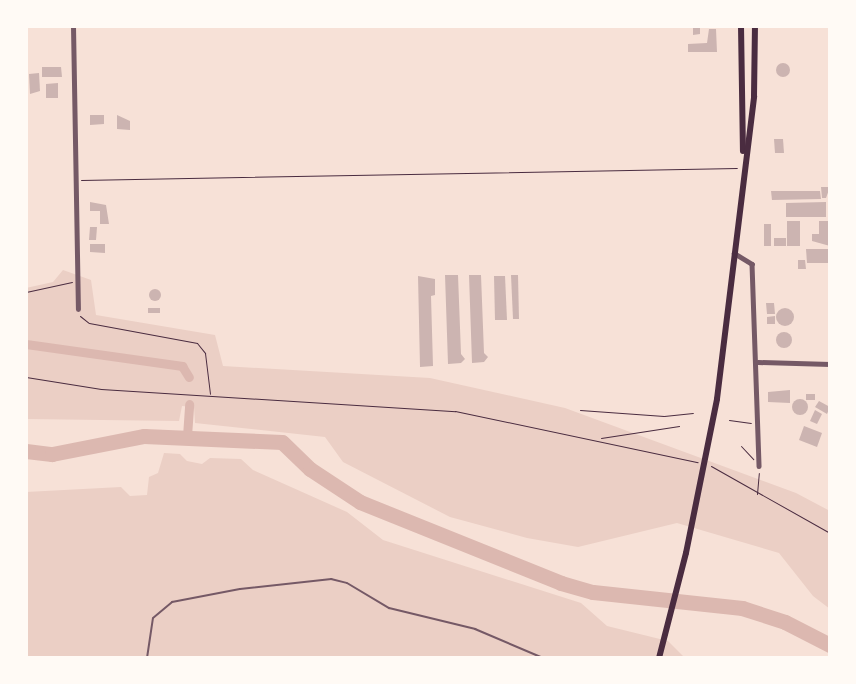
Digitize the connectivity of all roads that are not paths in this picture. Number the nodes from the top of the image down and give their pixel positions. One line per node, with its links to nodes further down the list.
1 (73, 26): 6 (street)
2 (741, 26): 4 (main road)
3 (755, 26): 4 (main road)
4 (743, 168): 5 (main road)
5 (734, 253): 7 (street); 12 (main road)
6 (78, 309)
7 (758, 362): 8 (street); 9 (street)
8 (830, 364)
9 (759, 466)
10 (147, 658): 11 (lane)
11 (543, 658)
12 (659, 658)

